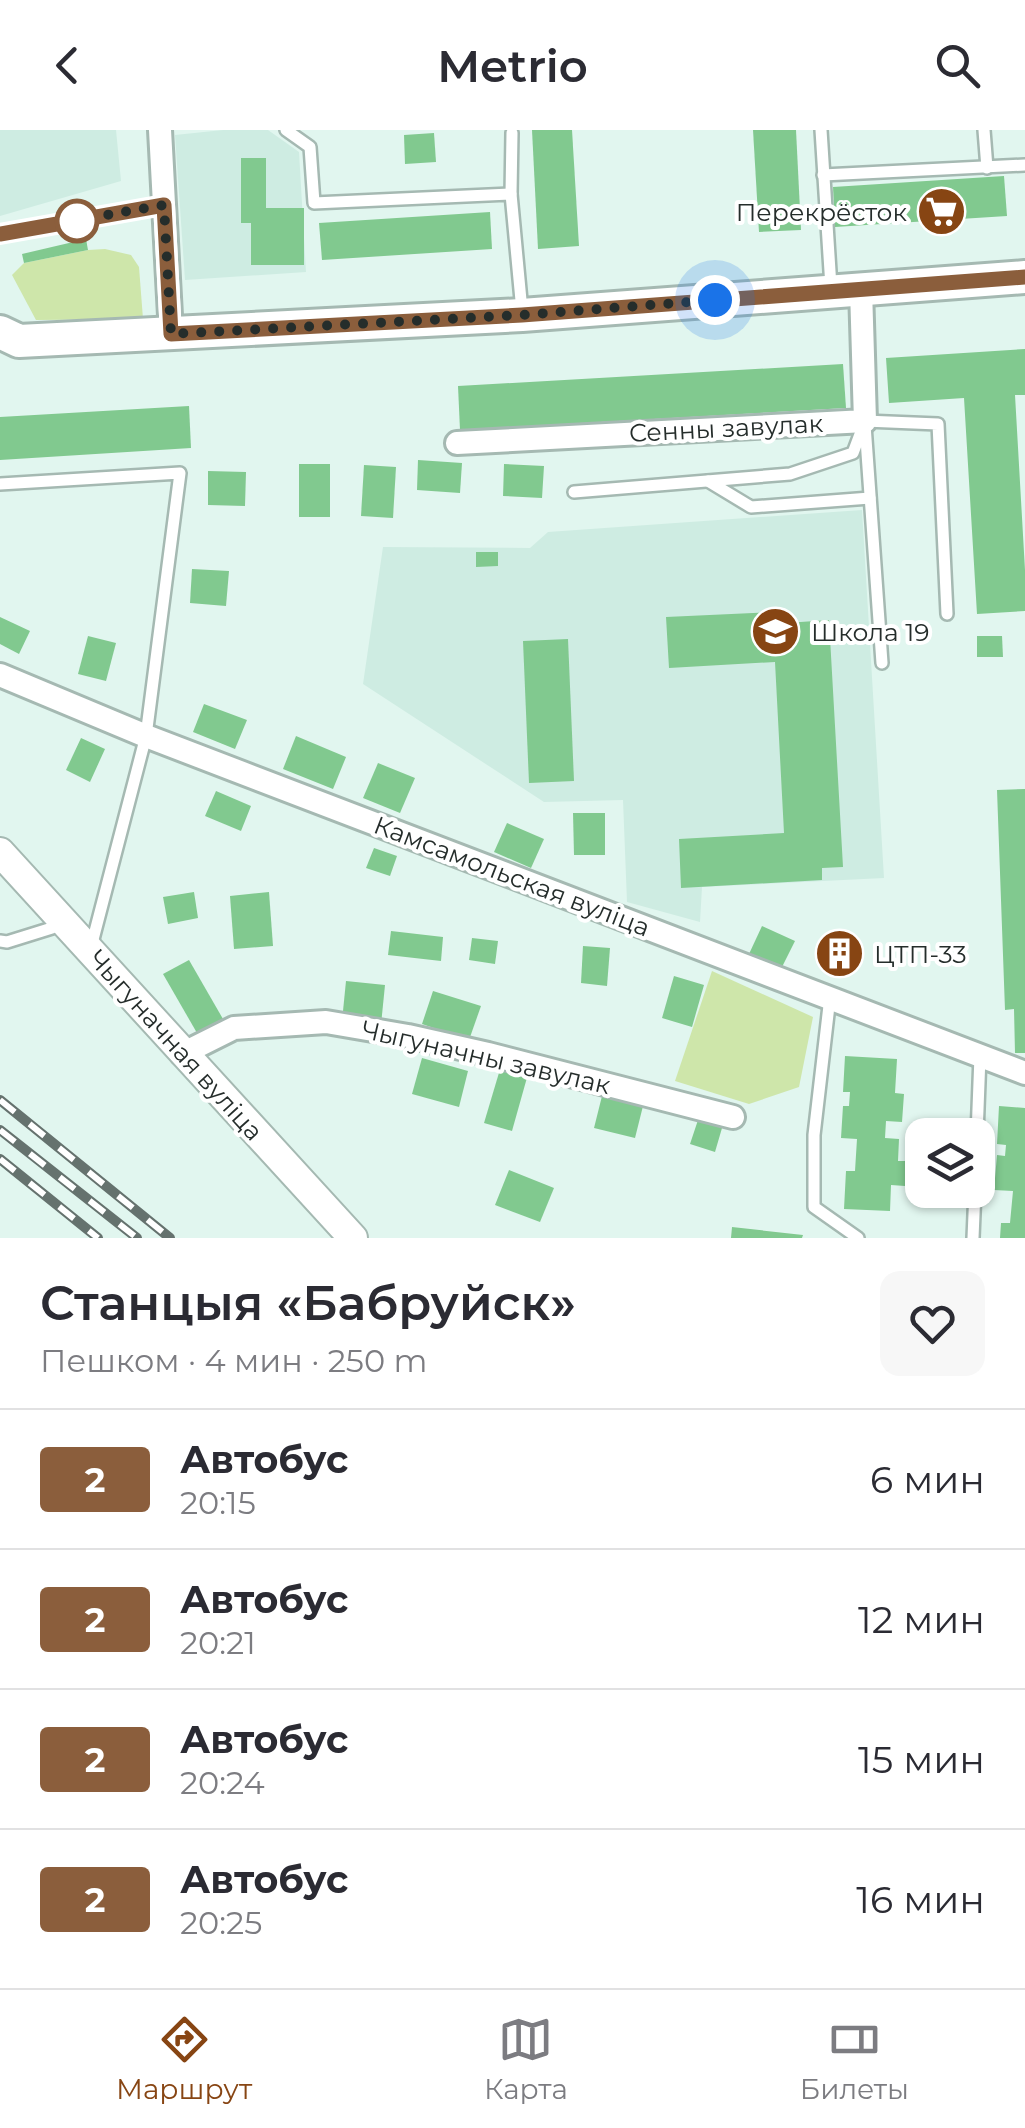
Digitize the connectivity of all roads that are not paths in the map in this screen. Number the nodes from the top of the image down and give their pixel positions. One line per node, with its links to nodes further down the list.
1 (160, 130): 10 (street)
2 (286, 130): 9 (lane)
3 (821, 130): 8 (lane)
4 (984, 130): 7 (lane)
5 (512, 133): 9 (lane)
6 (1025, 165): 7 (lane)
7 (986, 168): 8 (lane)
8 (822, 175): 13 (lane)
9 (511, 194): 14 (lane)
10 (164, 205): 11 (lane); 15 (street)
11 (0, 234)
12 (1025, 277): 13 (main road)
13 (846, 291): 14 (main road); 17 (street)
14 (522, 315): 15 (main road)
15 (171, 334): 16 (main road)
16 (5, 339)
17 (864, 421): 18 (street, Сенны завулак); 19 (lane); 22 (lane); 23 (lane)
18 (457, 443)
19 (708, 481): 21 (lane); 22 (lane)
20 (0, 484): 26 (lane)
21 (574, 492)
22 (870, 498): 24 (lane)
23 (947, 614)
24 (882, 664)
25 (0, 675): 26 (street, Камсамольская вуліца)
26 (146, 736): 30 (lane); 31 (street, Камсамольская вуліца)
27 (0, 852): 28 (street, Чыгуначная вуліца)
28 (60, 918): 29 (lane); 30 (street, Чыгуначная вуліца)
29 (0, 941)
30 (90, 951): 32 (street, Чыгуначная вуліца)
31 (830, 997): 33 (street, Камсамольская вуліца); 39 (lane)
32 (182, 1054): 35 (street, Чыгуначны завулак); 38 (street, Чыгуначная вуліца)
33 (980, 1056): 34 (street, Камсамольская вуліца); 36 (lane)
34 (1025, 1072)
35 (733, 1117)
36 (978, 1118)
37 (974, 1208): 40 (lane)
38 (352, 1238)
39 (858, 1238)
40 (973, 1238)

